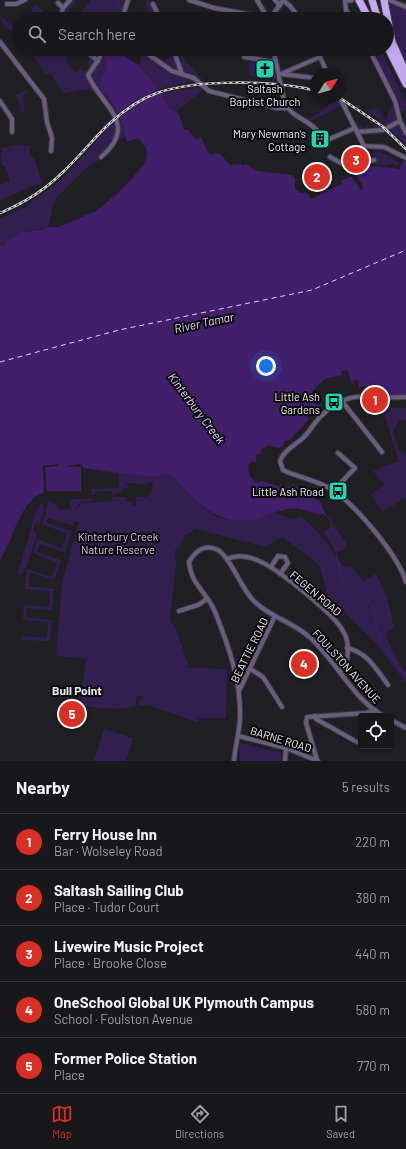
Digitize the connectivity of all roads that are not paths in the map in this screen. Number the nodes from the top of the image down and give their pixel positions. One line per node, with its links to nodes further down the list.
1 (25, 0): 15 (street)
2 (70, 0): 19 (street)
3 (128, 0): 21 (street)
4 (189, 0): 23 (street)
5 (257, 0): 24 (street)
6 (275, 0): 17 (street)
7 (283, 0): 17 (street); 26 (street)
8 (346, 0): 9 (street); 27 (street)
9 (351, 0)
10 (359, 0): 28 (highway)
11 (372, 0): 29 (highway)
12 (384, 0): 30 (highway)
13 (389, 0): 18 (street)
14 (58, 3): 19 (street)
15 (7, 4)
16 (153, 4): 22 (street)
17 (280, 5): 25 (street)
18 (406, 7)
19 (63, 8): 20 (street)
20 (62, 12)
21 (126, 12)
22 (158, 12)
23 (236, 12)
24 (264, 12)
25 (275, 12)
26 (295, 12)
27 (347, 12)
28 (366, 12)
29 (376, 12)
30 (386, 12)
31 (0, 42): 57 (street)
32 (394, 48): 48 (highway)
33 (92, 56): 42 (street)
34 (99, 56): 42 (street)
35 (151, 56): 45 (street)
36 (176, 56): 45 (street)
37 (275, 56): 43 (street)
38 (319, 56): 44 (street); 46 (street)
39 (373, 56): 52 (street)
40 (393, 56): 48 (highway)
41 (244, 57): 43 (street)
42 (98, 61): 58 (street)
43 (276, 62): 46 (street)
44 (325, 68)
45 (182, 74): 51 (street)
46 (280, 75): 47 (street); 51 (street, bridge)
47 (310, 78)
48 (405, 78)
49 (0, 101): 54 (street)
50 (343, 104): 53 (street)
51 (286, 108): 53 (street)
52 (400, 121): 53 (street); 55 (street)
53 (356, 130): 56 (street)
54 (12, 132)
55 (406, 133)
56 (363, 147): 60 (street); 62 (street); 63 (street)
57 (51, 151)
58 (101, 157)
59 (330, 157): 62 (street)
60 (405, 158)
61 (374, 160): 63 (street)
62 (346, 161): 63 (street)
63 (365, 162)
64 (406, 397): 65 (street)
65 (341, 400): 66 (street); 68 (street)
66 (382, 452)
67 (338, 453): 68 (street)
68 (334, 490): 72 (street)
69 (227, 558): 70 (street, FEGEN ROAD); 73 (street); 75 (street, FOULSTON AVENUE)
70 (270, 567): 71 (street, FEGEN ROAD); 71 (street, FEGEN ROAD)
71 (280, 574): 76 (street, FEGEN ROAD)
72 (406, 582)
73 (207, 599): 74 (street); 80 (street)
74 (179, 611)
75 (275, 616): 77 (street, BEATTIE ROAD); 78 (street, FOULSTON AVENUE)
76 (347, 648): 78 (street, FEGEN ROAD); 79 (street)
77 (249, 668): 80 (street, BEATTIE ROAD); 81 (street)
78 (340, 671): 82 (street, FOULSTON AVENUE)
79 (388, 685)
80 (239, 692): 87 (street)
81 (282, 707)
82 (374, 710): 83 (street, FOULSTON AVENUE); 84 (street)
83 (379, 713)
84 (315, 716): 88 (street); 92 (street)
85 (394, 722): 86 (street)
86 (406, 728)
87 (238, 736): 89 (street, BARNE ROAD); 90 (street)
88 (357, 742)
89 (286, 748): 91 (street); 92 (street, BARNE ROAD)
90 (234, 761)
91 (285, 761)
92 (318, 761)

